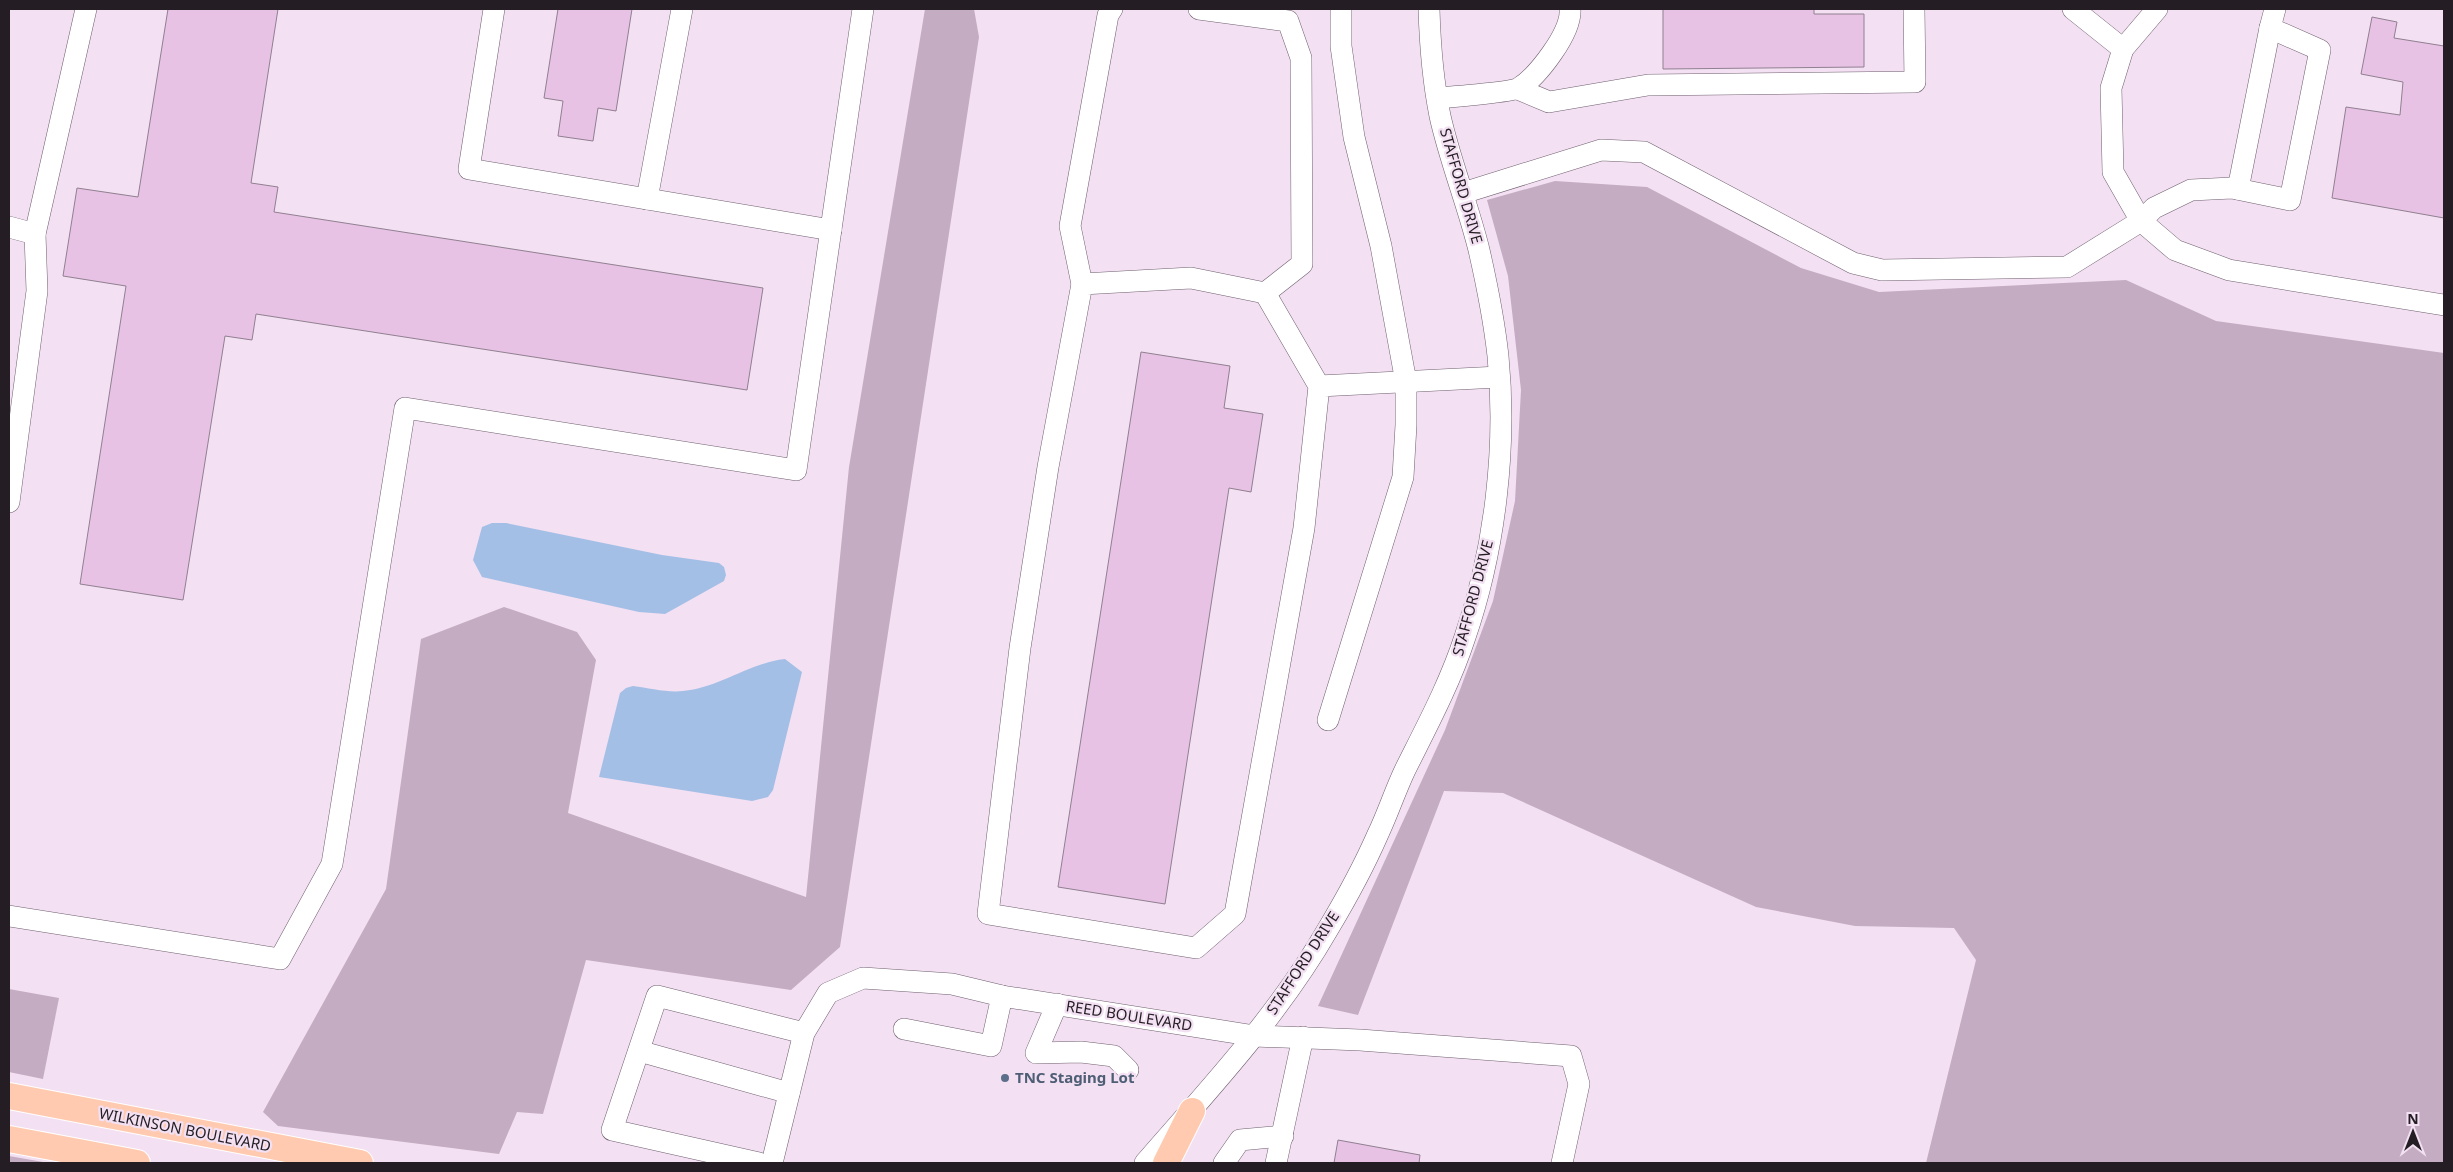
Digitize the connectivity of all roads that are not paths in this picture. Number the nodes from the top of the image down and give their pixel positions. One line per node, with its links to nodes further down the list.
1 (86, 9): 23 (street)
2 (494, 9): 19 (street)
3 (682, 9): 19 (street)
4 (863, 9): 22 (street)
5 (1112, 9): 24 (street)
6 (1199, 9): 25 (street)
7 (1341, 9): 28 (street)
8 (1429, 9): 16 (street, STAFFORD DRIVE)
9 (1570, 9): 15 (street)
10 (1914, 9): 15 (street)
11 (2073, 9): 14 (street)
12 (2157, 9): 14 (street)
13 (2273, 18): 17 (street); 17 (street)
14 (2123, 49): 20 (street)
15 (1518, 89): 16 (street)
16 (1438, 98): 18 (street, STAFFORD DRIVE)
17 (2238, 189): 20 (street)
18 (1463, 193): 20 (street); 27 (street, STAFFORD DRIVE)
19 (646, 199): 22 (street)
20 (2140, 221): 26 (street)
21 (9, 227): 23 (street)
22 (831, 230): 32 (street)
23 (35, 234): 30 (street)
24 (1082, 284): 25 (street); 29 (street)
25 (1265, 293): 29 (street)
26 (2444, 305)
27 (1499, 378): 28 (street); 37 (street, STAFFORD DRIVE)
28 (1406, 382): 29 (street); 31 (street)
29 (1319, 386)
30 (9, 502)
31 (1328, 720)
32 (9, 916)
33 (1002, 996): 34 (street, REED BOULEVARD); 35 (street); 36 (street, REED BOULEVARD)
34 (1057, 1004): 37 (street, REED BOULEVARD); 40 (street)
35 (904, 1029)
36 (804, 1033): 39 (street); 41 (street, REED BOULEVARD)
37 (1255, 1036): 38 (street, REED BOULEVARD); 43 (street, STAFFORD DRIVE)
38 (1303, 1037): 44 (street); 55 (street, REED BOULEVARD)
39 (639, 1051): 41 (street); 49 (street)
40 (1128, 1070)
41 (789, 1093): 50 (street, REED BOULEVARD)
42 (9, 1096): 46 (main road, WILKINSON BOULEVARD)
43 (1192, 1111): 51 (street, STAFFORD DRIVE); 52 (main road)
44 (1283, 1136): 53 (street); 54 (street)
45 (9, 1139): 47 (main road)
46 (329, 1160): 48 (main road, WILKINSON BOULEVARD)
47 (137, 1163)
48 (360, 1163)
49 (759, 1163)
50 (772, 1163)
51 (1144, 1163)
52 (1166, 1163)
53 (1224, 1163)
54 (1276, 1163)
55 (1562, 1163)

